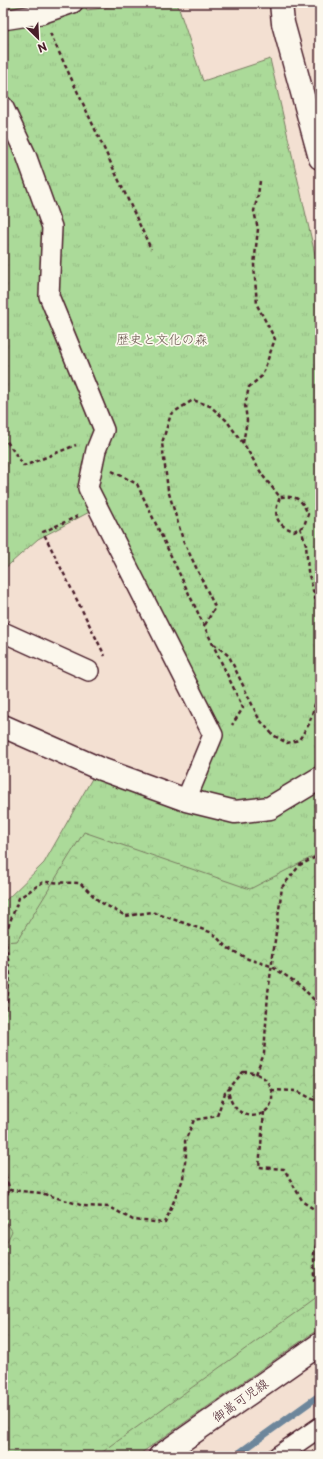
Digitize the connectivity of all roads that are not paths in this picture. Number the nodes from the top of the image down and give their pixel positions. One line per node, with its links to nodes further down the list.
1 (73, 3): 3 (street)
2 (281, 3): 5 (street)
3 (3, 20)
4 (3, 106): 10 (street)
5 (320, 158)
6 (3, 632): 7 (street)
7 (89, 671)
8 (3, 726): 10 (street)
9 (320, 778): 10 (street)
10 (186, 800)
11 (320, 1344): 13 (street, 御嵩可児線)
12 (320, 1427): 14 (street)
13 (160, 1456)
14 (278, 1456)

